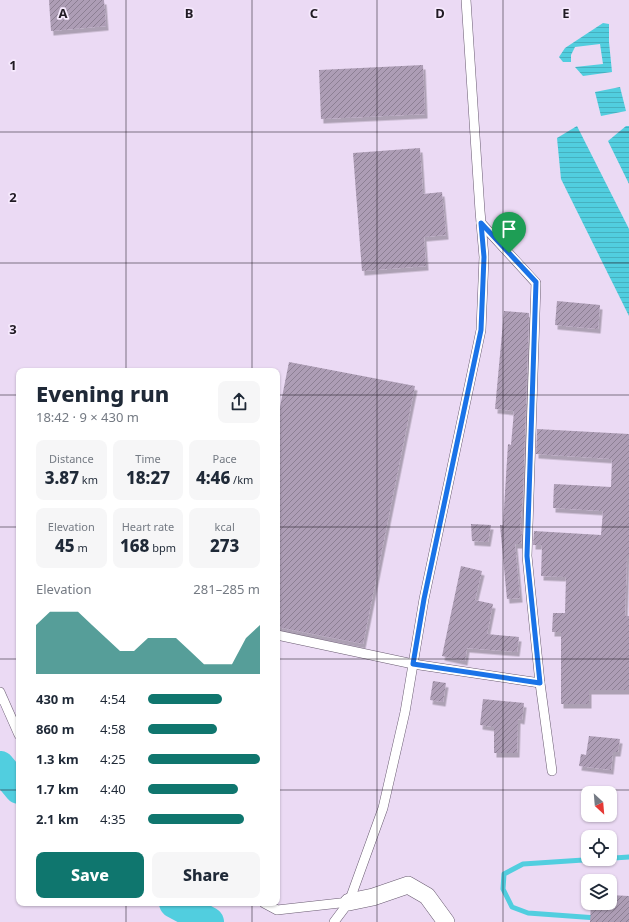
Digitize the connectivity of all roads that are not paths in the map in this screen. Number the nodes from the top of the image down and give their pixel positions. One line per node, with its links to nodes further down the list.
1 (466, 0): 2 (lane)
2 (481, 223): 4 (lane); 5 (lane)
3 (280, 637): 4 (lane)
4 (413, 664): 5 (lane); 9 (lane)
5 (540, 683): 8 (lane)
6 (0, 692): 7 (lane)
7 (16, 728)
8 (552, 771)
9 (349, 902): 10 (lane); 11 (lane); 12 (street)
10 (270, 906)
11 (334, 922)
12 (446, 922)

